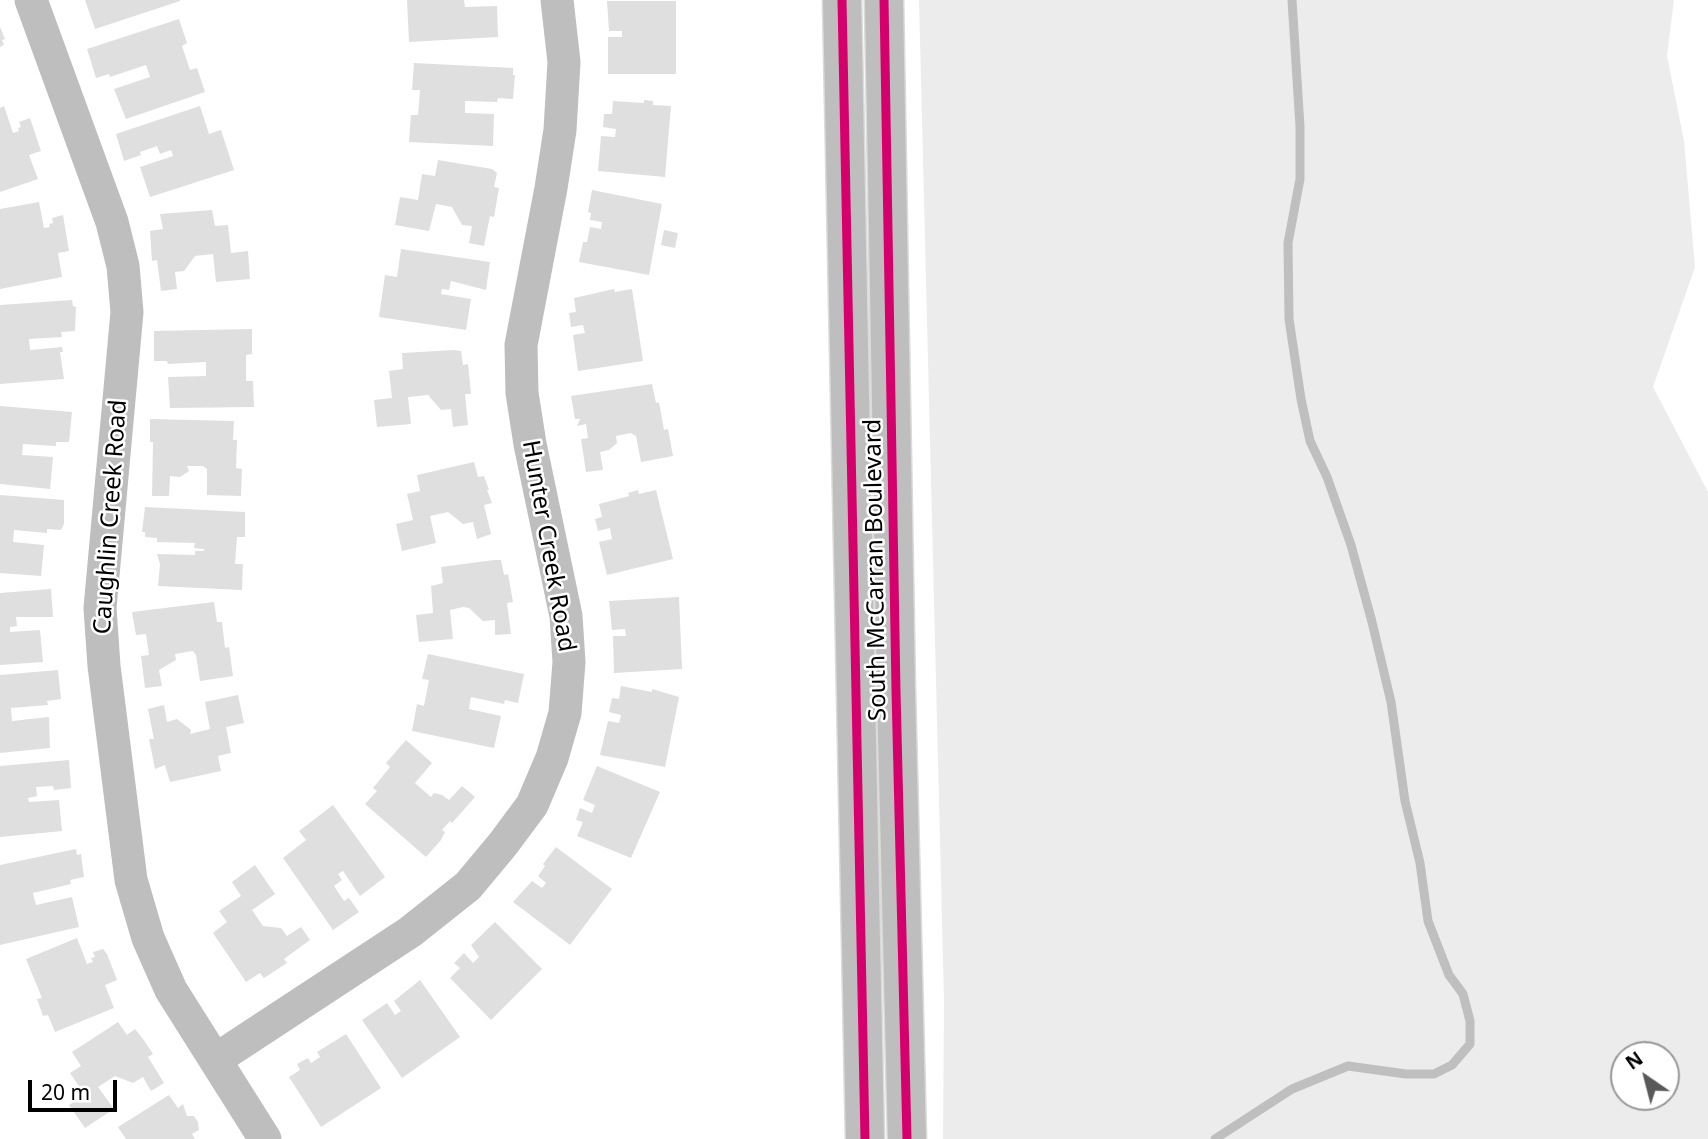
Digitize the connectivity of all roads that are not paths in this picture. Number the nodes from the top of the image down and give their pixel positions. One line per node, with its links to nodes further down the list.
1 (31, 0): 5 (street, Caughlin Creek Road)
2 (557, 0): 5 (street, Hunter Creek Road)
3 (842, 0): 7 (main road, South McCarran Boulevard)
4 (884, 0): 8 (main road, South McCarran Boulevard)
5 (215, 1060): 6 (street, Caughlin Creek Road)
6 (265, 1139)
7 (865, 1139)
8 (907, 1139)

